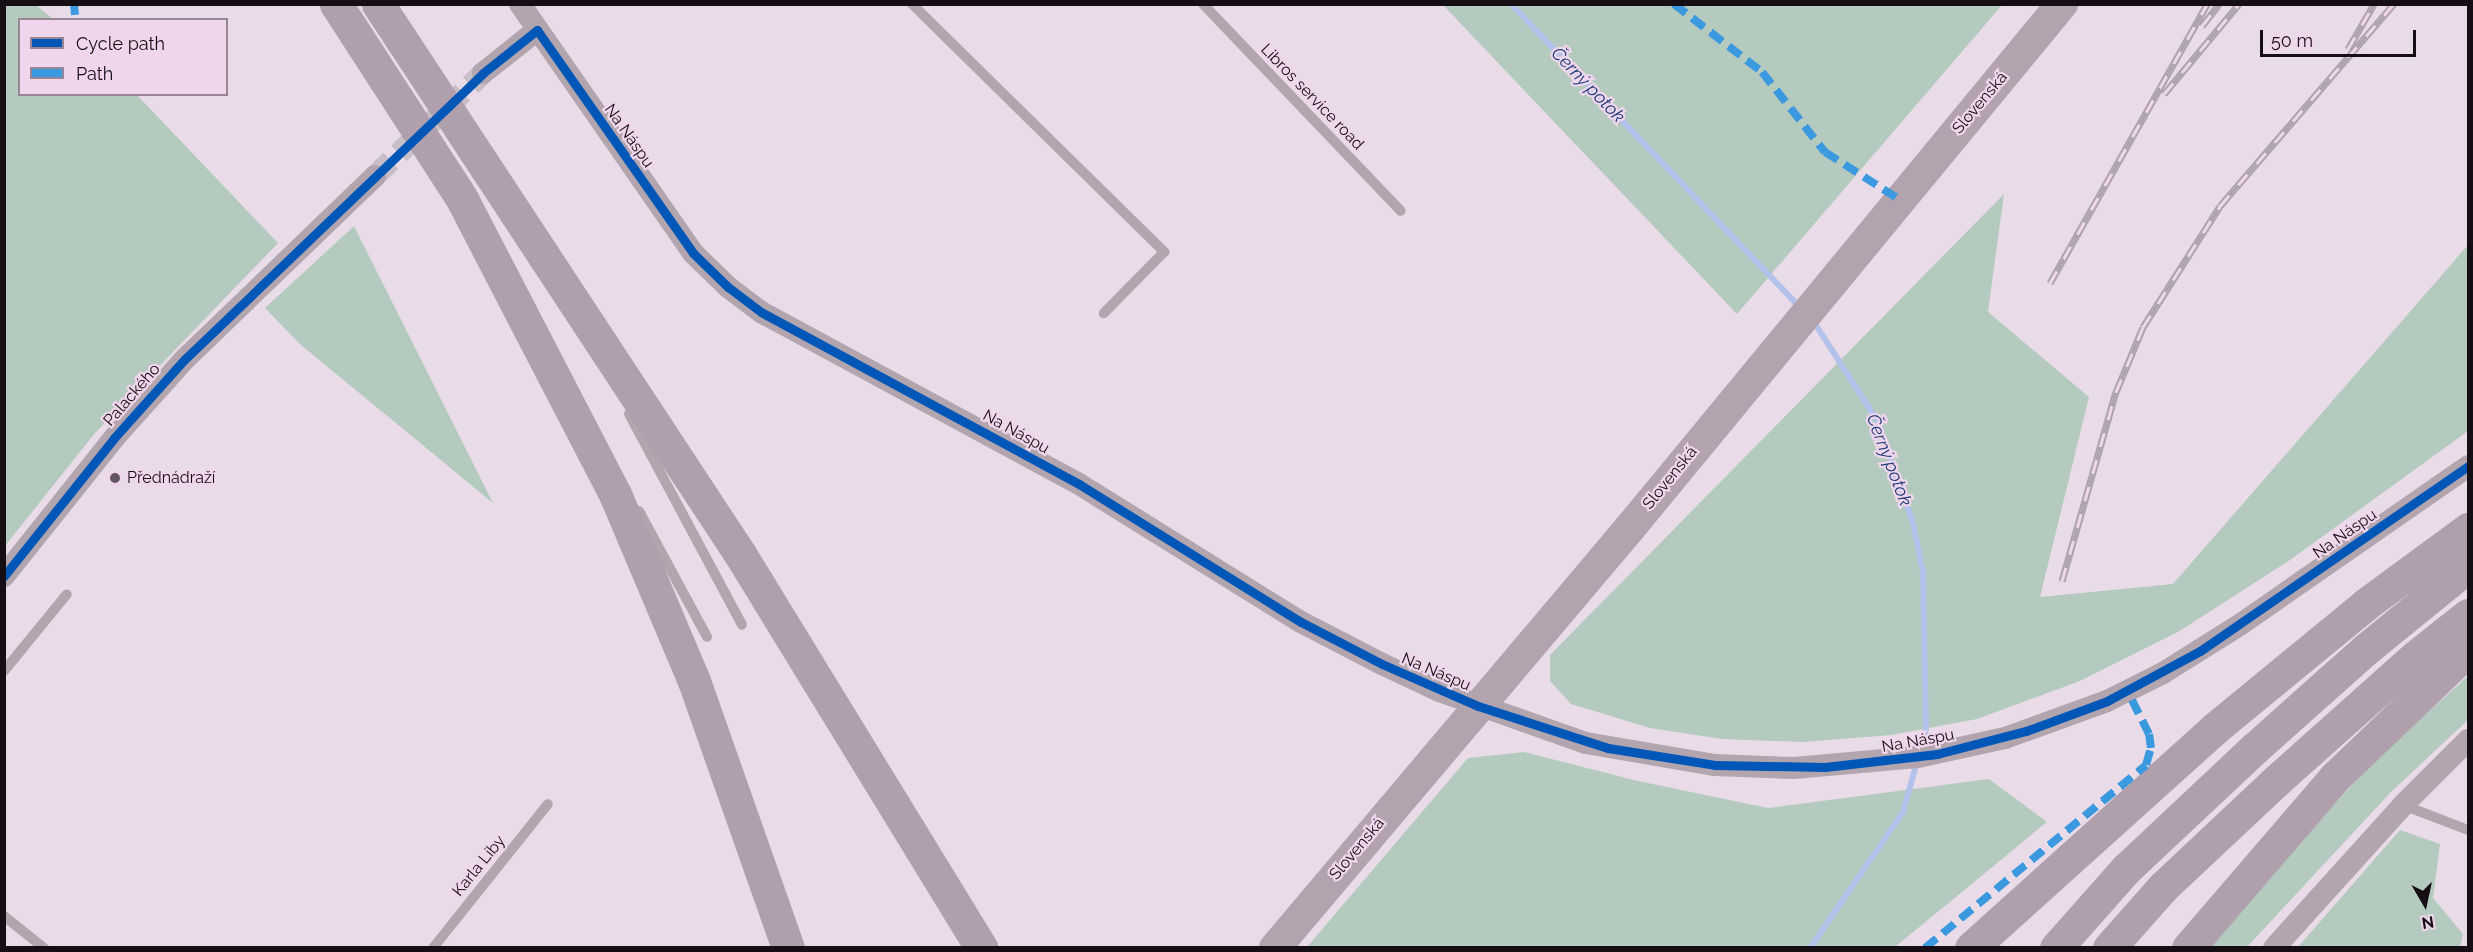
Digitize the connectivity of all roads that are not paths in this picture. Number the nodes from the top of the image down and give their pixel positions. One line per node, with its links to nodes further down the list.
1 (336, 4): 12 (highway)
2 (378, 4): 11 (highway)
3 (520, 4): 7 (street, Na Náspu)
4 (912, 4): 13 (lane)
5 (1203, 4): 10 (lane, Libros service road)
6 (2062, 4): 26 (street, Slovenská)
7 (537, 30): 8 (street); 26 (street, Na Náspu)
8 (483, 73)
9 (375, 176): 19 (street, Palackého)
10 (1401, 211)
11 (526, 234): 14 (lane); 35 (highway)
12 (490, 250): 23 (lane); 34 (highway)
13 (1104, 313)
14 (607, 375)
15 (624, 406): 22 (lane)
16 (2469, 466): 26 (street, Na Náspu)
17 (2469, 529): 37 (highway)
18 (2469, 566): 38 (highway)
19 (4, 576)
20 (67, 594): 25 (lane)
21 (2469, 615): 39 (highway)
22 (742, 625)
23 (707, 637)
24 (2469, 650): 40 (highway)
25 (4, 671)
26 (1478, 706): 36 (street, Slovenská)
27 (2469, 740): 29 (street)
28 (548, 804): 33 (lane, Karla Líby)
29 (2403, 805): 30 (lane); 41 (street)
30 (2469, 830)
31 (4, 916): 32 (lane)
32 (44, 948)
33 (433, 948)
34 (788, 948)
35 (981, 948)
36 (1275, 948)
37 (1971, 948)
38 (2056, 948)
39 (2109, 948)
40 (2188, 948)
41 (2274, 948)

